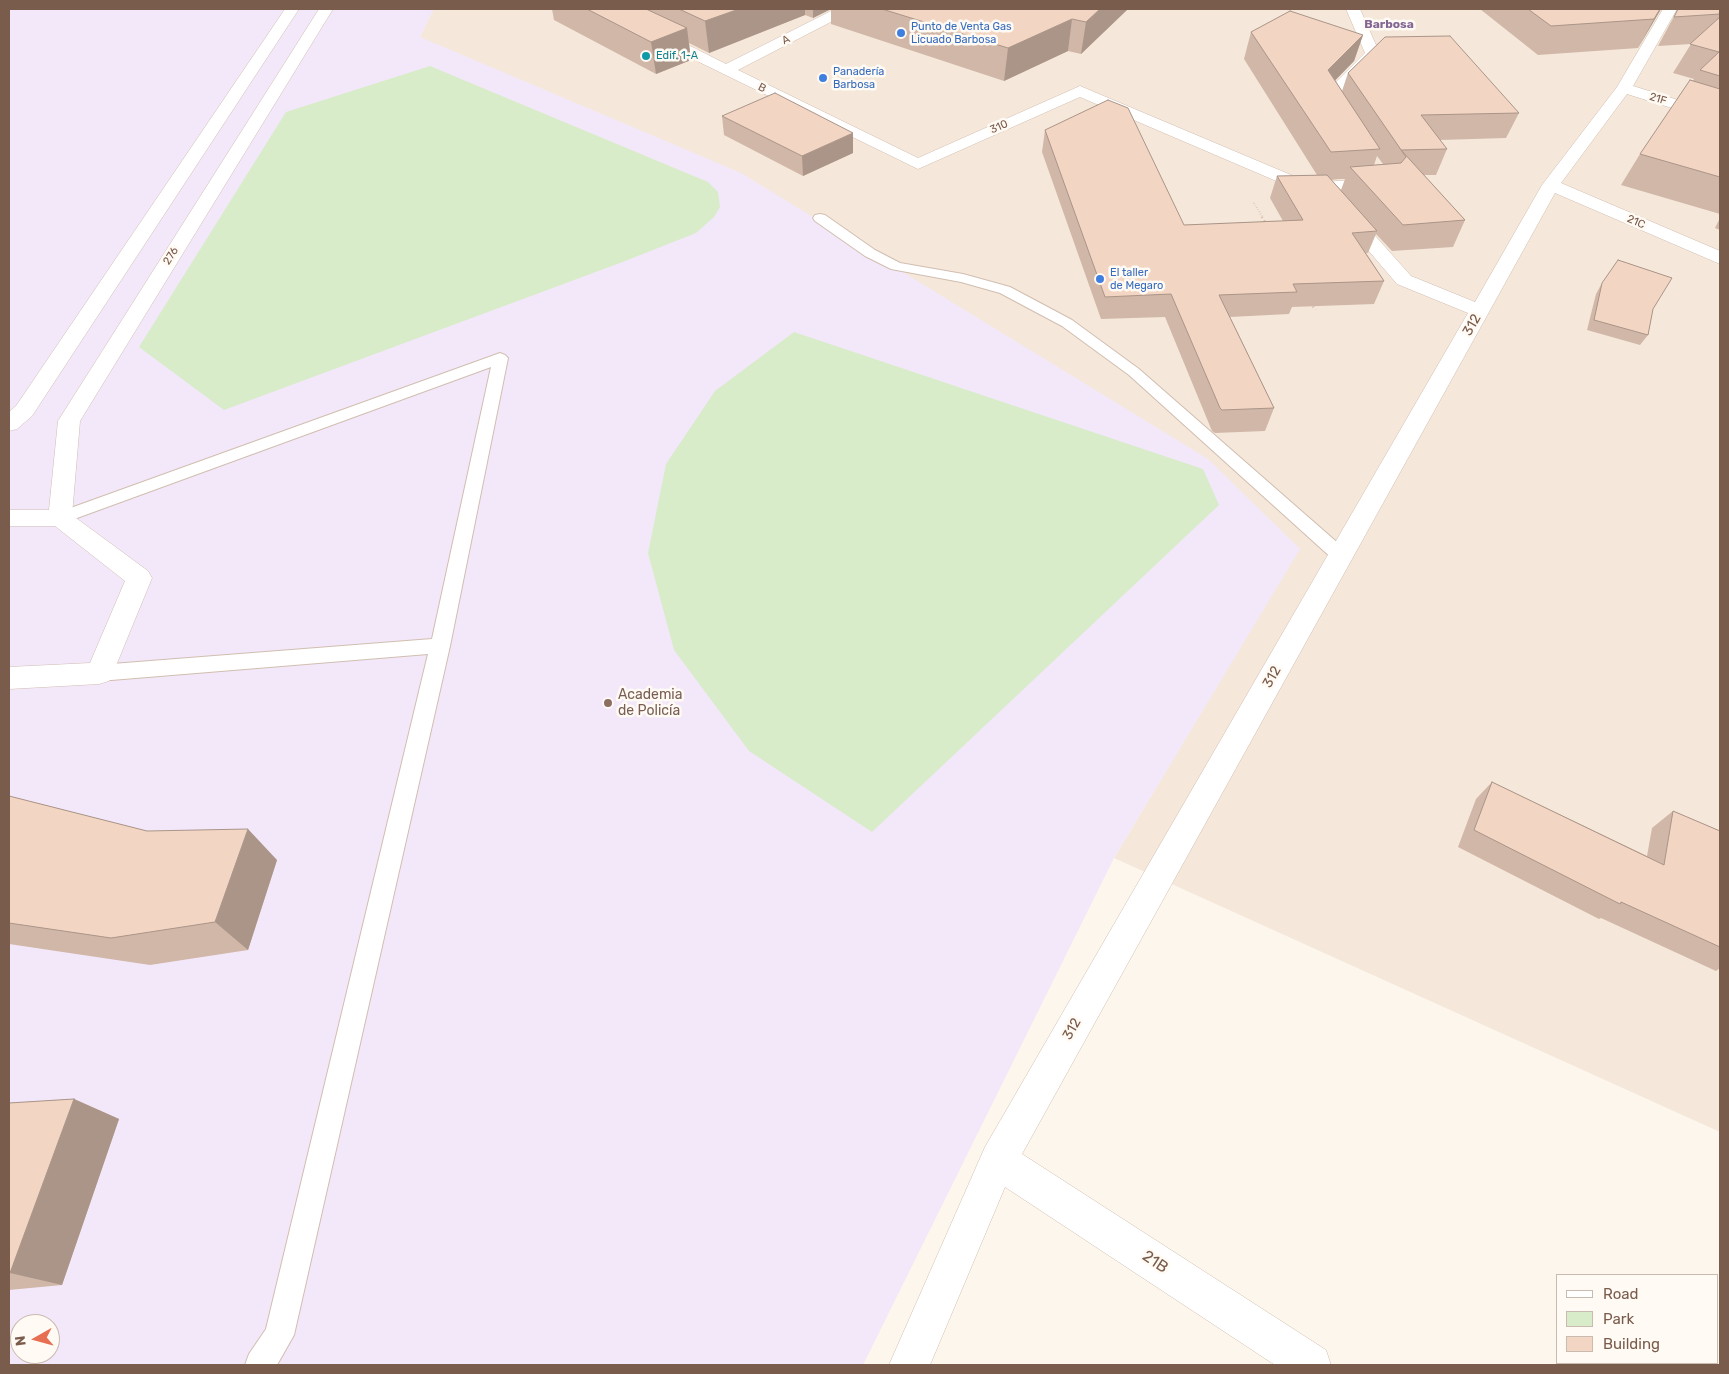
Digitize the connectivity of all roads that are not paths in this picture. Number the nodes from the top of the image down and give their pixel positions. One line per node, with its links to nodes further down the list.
1 (292, 9): 18 (street)
2 (326, 9): 20 (street, 276)
3 (610, 9): 7 (street, B)
4 (845, 9): 7 (street, A)
5 (1353, 9): 10 (street)
6 (1670, 9): 8 (street, 312)
7 (726, 70): 11 (street, B)
8 (1624, 88): 9 (street, 21F); 13 (street, 312)
9 (1720, 118)
10 (1349, 128)
11 (918, 164): 14 (street, 310)
12 (1374, 167): 14 (street)
13 (1551, 185): 16 (street, 21C); 17 (street, 312)
14 (1323, 187): 17 (street)
15 (820, 218): 21 (lane)
16 (1720, 258)
17 (1480, 311): 21 (street, 312)
18 (9, 424)
19 (9, 518): 20 (street)
20 (60, 518): 22 (lane); 23 (street)
21 (1341, 556): 25 (street, 312)
22 (440, 646): 23 (lane); 26 (lane)
23 (99, 673): 24 (street)
24 (9, 678)
25 (998, 1160): 27 (street, 312); 28 (street, 21B)
26 (260, 1365)
27 (909, 1365)
28 (1312, 1365)

